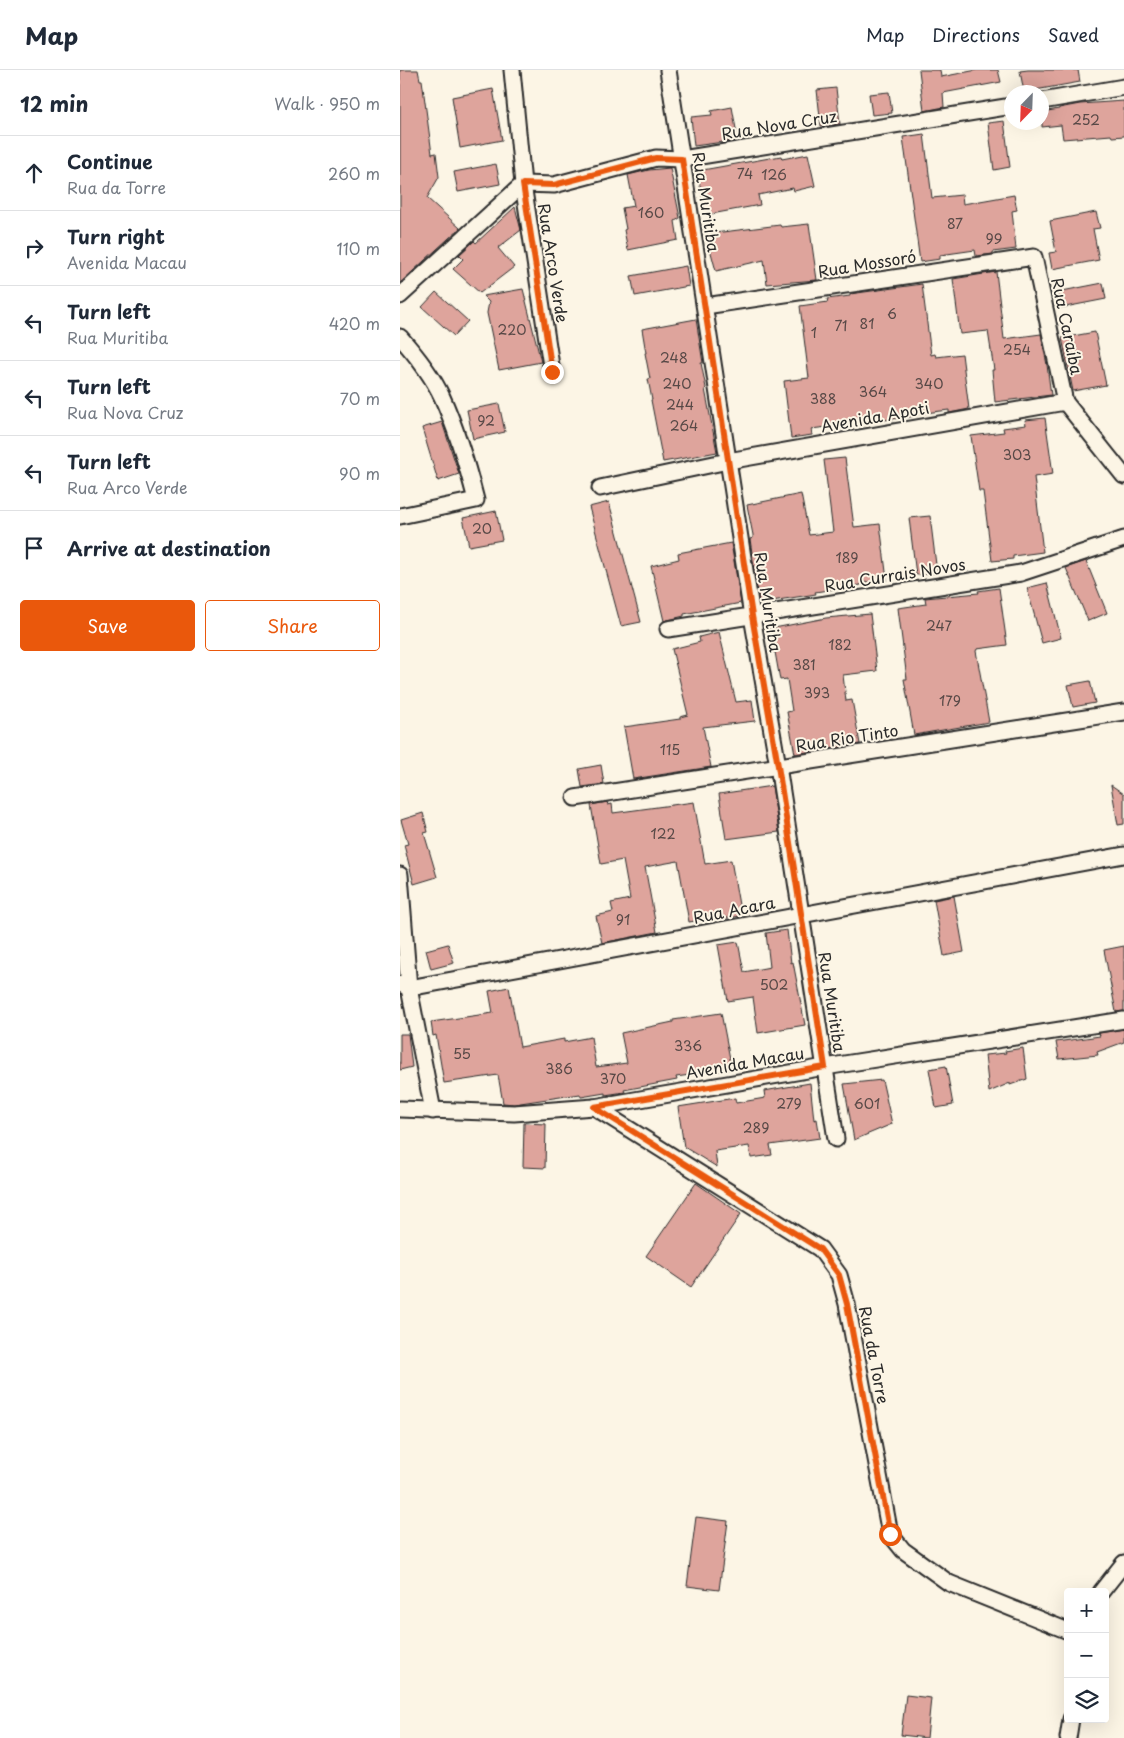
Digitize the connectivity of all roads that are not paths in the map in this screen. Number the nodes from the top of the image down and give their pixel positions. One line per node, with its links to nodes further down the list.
1 (512, 70): 7 (street, Rua Arco Verde)
2 (668, 70): 6 (street, Rua Muritiba)
3 (1124, 87): 4 (street)
4 (1049, 100)
5 (1004, 107): 6 (street, Rua Nova Cruz)
6 (682, 159): 7 (street, Rua Nova Cruz); 10 (street, Rua Muritiba)
7 (523, 184): 9 (street); 12 (street, Rua Arco Verde)
8 (1034, 257): 10 (street, Rua Mossoró); 13 (street, Rua Caraíba)
9 (400, 296)
10 (705, 306): 14 (street, Rua Muritiba)
11 (400, 337): 17 (street)
12 (552, 372)
13 (1065, 402): 14 (street, Avenida Apoti); 15 (street)
14 (728, 461): 16 (street, Avenida Apoti); 19 (street, Rua Muritiba)
15 (1124, 476)
16 (600, 488)
17 (400, 516)
18 (1124, 539): 19 (street, Rua Currais Novos)
19 (752, 616): 20 (street, Rua Currais Novos); 22 (street, Rua Muritiba)
20 (668, 630)
21 (1124, 712): 22 (street, Rua Rio Tinto)
22 (778, 766): 23 (street, Rua Rio Tinto); 26 (street, Rua Muritiba)
23 (575, 798)
24 (1124, 855): 26 (street, Rua Acara)
25 (400, 875): 27 (street)
26 (801, 915): 27 (street, Rua Acara); 29 (street, Rua Muritiba)
27 (404, 986): 32 (street)
28 (1124, 1020): 29 (street, Avenida Macau)
29 (825, 1067): 30 (street, Avenida Macau); 33 (street, Rua Muritiba)
30 (594, 1107): 32 (street, Avenida Macau); 36 (street, Rua da Torre)
31 (400, 1109): 32 (street, Avenida Macau)
32 (432, 1111)
33 (836, 1139)
34 (1124, 1563): 35 (street)
35 (1104, 1588)
36 (1064, 1629)
37 (1070, 1723): 38 (street)
38 (1068, 1738)

